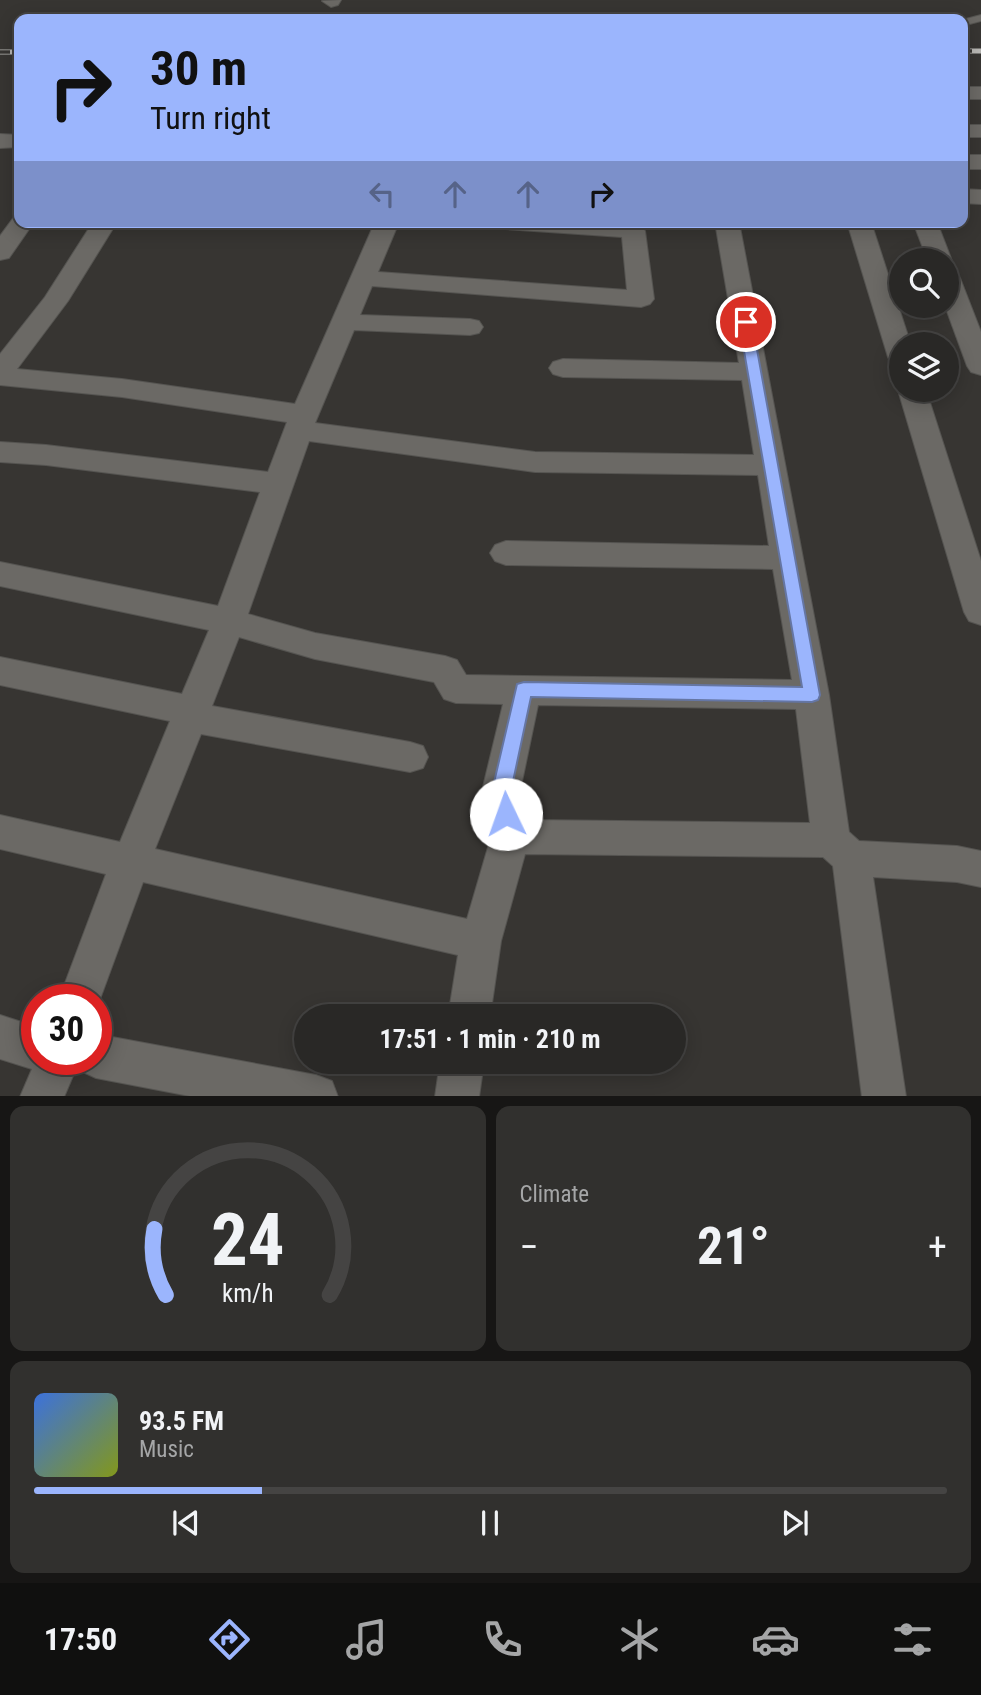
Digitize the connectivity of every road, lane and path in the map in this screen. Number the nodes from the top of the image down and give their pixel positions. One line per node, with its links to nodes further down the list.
1 (18, 228): 9 (street)
2 (101, 228): 18 (street)
3 (384, 228): 10 (street)
4 (591, 228): 10 (street)
5 (728, 228): 17 (street)
6 (861, 228): 14 (street)
7 (927, 228): 8 (street)
8 (935, 248)
9 (0, 253)
10 (363, 278): 12 (street)
11 (959, 309): 15 (street)
12 (344, 322): 13 (street); 20 (street)
13 (470, 327)
14 (893, 332)
15 (981, 366)
16 (563, 368): 17 (street)
17 (755, 372): 22 (street)
18 (0, 374): 20 (street)
19 (916, 402): 27 (street)
20 (301, 423): 22 (street); 23 (street)
21 (0, 452): 23 (street)
22 (772, 465): 25 (street)
23 (278, 484): 28 (street)
24 (506, 553): 25 (street)
25 (788, 558): 31 (street)
26 (0, 574): 28 (street)
27 (981, 612)
28 (229, 621): 30 (street); 32 (street)
29 (0, 671): 32 (street)
30 (524, 690): 31 (street); 35 (street)
31 (812, 695): 36 (street)
32 (191, 714): 33 (street); 37 (street)
33 (410, 757)
34 (0, 832): 37 (street)
35 (510, 837): 36 (street); 39 (street)
36 (841, 849): 38 (street); 50 (street)
37 (130, 863): 39 (street); 40 (street)
38 (981, 869)
39 (481, 941): 41 (street)
40 (86, 984)
41 (471, 1004)
42 (0, 1037): 43 (street)
43 (21, 1044)
44 (112, 1059): 48 (street)
45 (460, 1074): 49 (street)
46 (51, 1075): 47 (street)
47 (42, 1096)
48 (311, 1096)
49 (457, 1096)
50 (884, 1096)

